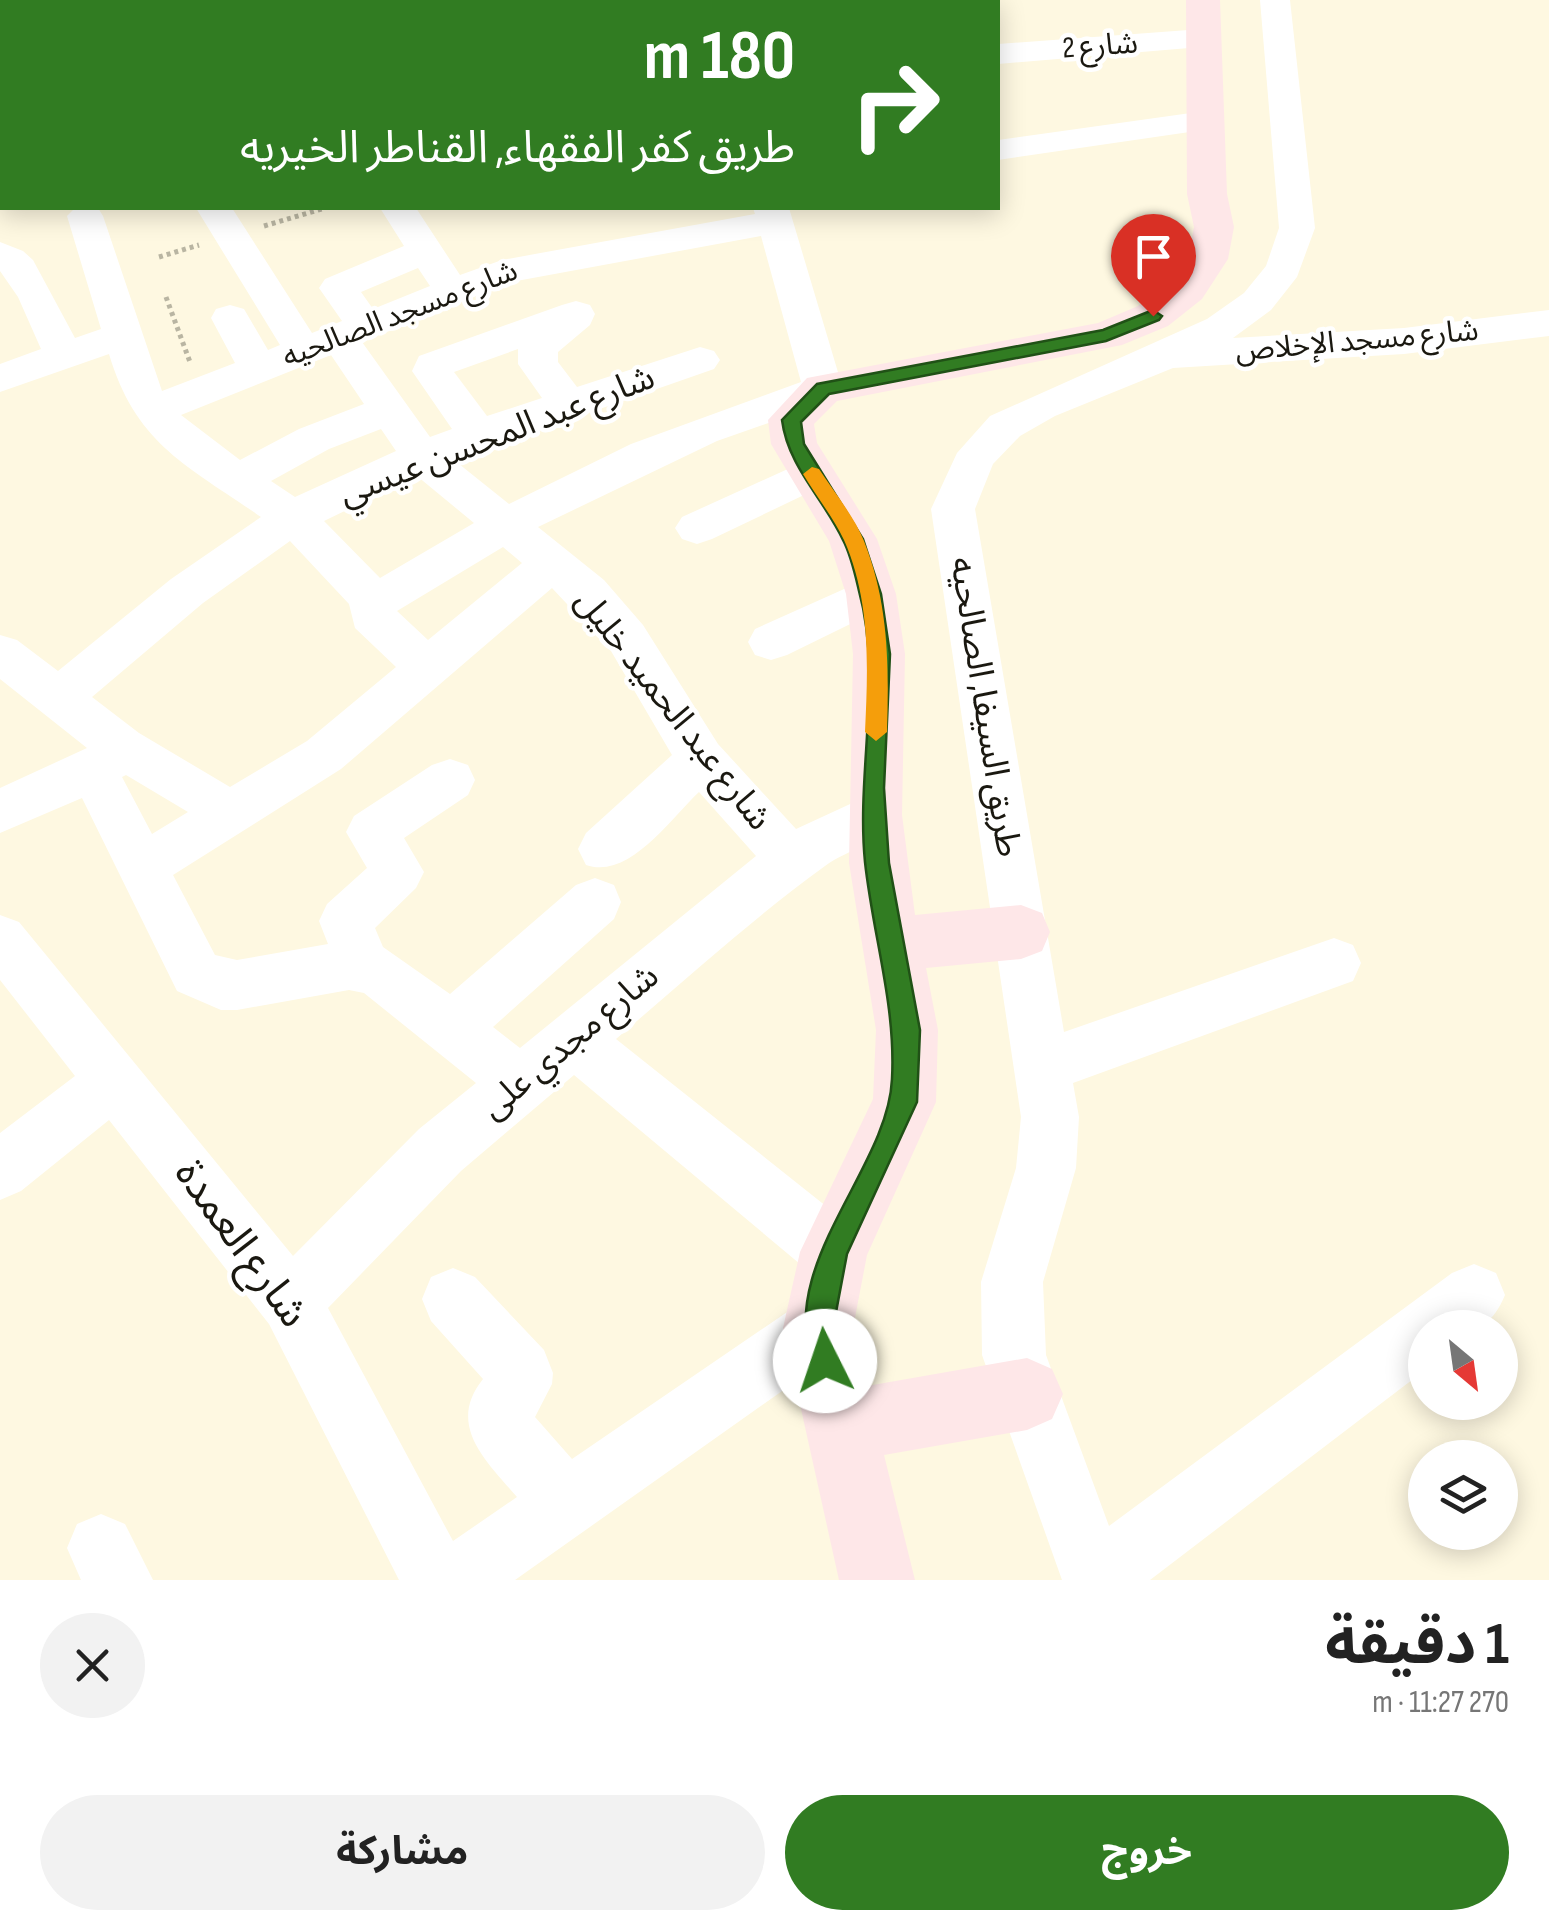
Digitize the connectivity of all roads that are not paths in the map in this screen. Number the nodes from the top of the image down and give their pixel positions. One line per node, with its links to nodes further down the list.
1 (1275, 0): 20 (street, طريق السيفا, الصالحيه)
2 (1202, 19): 3 (street, شارع 2); 4 (street)
3 (1000, 54)
4 (1205, 121): 5 (street); 24 (street)
5 (1000, 150)
6 (216, 210): 18 (street)
7 (399, 210): 10 (street)
8 (772, 215): 12 (street, شارع مسجد الصالحيه); 24 (street)
9 (85, 216): 17 (street)
10 (426, 251): 13 (street); 18 (street)
11 (0, 254): 19 (street)
12 (555, 260): 13 (street, شارع مسجد الصالحيه); 14 (street)
13 (451, 290): 18 (street, شارع مسجد الصالحيه)
14 (576, 314): 25 (street); 28 (street)
15 (230, 318): 22 (street)
16 (1549, 323): 20 (street, شارع مسجد الإخلاص)
17 (122, 335): 19 (street); 27 (street)
18 (336, 337): 22 (street, شارع مسجد الصالحيه); 26 (street, شارع عبد الحميد خليل)
19 (64, 355): 23 (street)
20 (1165, 356): 52 (street, طريق السيفا, الصالحيه)
21 (700, 360): 25 (street, شارع عبد المحسن عيسي)
22 (258, 368): 27 (street, شارع مسجد الصالحيه)
23 (0, 378)
24 (823, 388): 30 (street); 33 (street)
25 (570, 406): 28 (street, شارع عبد المحسن عيسي)
26 (389, 410): 29 (street, شارع عبد الحميد خليل); 31 (street)
27 (151, 411): 31 (street)
28 (480, 437): 29 (street, شارع عبد المحسن عيسي)
29 (422, 457): 32 (street, شارع عبد المحسن عيسي); 33 (street, شارع عبد الحميد خليل)
30 (812, 473): 34 (street); 36 (street)
31 (238, 480): 32 (street)
32 (294, 518): 37 (street); 41 (street, شارع عبد المحسن عيسي)
33 (506, 526): 35 (street, شارع عبد الحميد خليل); 37 (street)
34 (697, 528)
35 (552, 563): 40 (street); 43 (street, شارع عبد الحميد خليل)
36 (871, 594): 38 (street); 47 (street)
37 (375, 602): 40 (street)
38 (771, 642)
39 (0, 653): 41 (street)
40 (428, 669): 46 (street)
41 (58, 699): 42 (street)
42 (109, 758): 45 (street); 46 (street); 50 (street)
43 (701, 759): 48 (street); 49 (street, شارع عبد الحميد خليل)
44 (450, 780): 56 (street)
45 (0, 811)
46 (228, 812): 50 (street)
47 (874, 814): 49 (street, شارع مجدي على); 53 (street)
48 (604, 849)
49 (791, 859): 58 (street, شارع مجدي على)
50 (142, 867): 56 (street)
51 (595, 902): 57 (street)
52 (1021, 932): 53 (street); 59 (street, طريق السيفا, الصالحيه)
53 (891, 944): 63 (street)
54 (1334, 963): 59 (street)
55 (9, 966): 60 (street, شارع العمدة)
56 (364, 966): 57 (street)
57 (452, 1028): 61 (street)
58 (573, 1039): 61 (street, شارع مجدي على); 63 (street)
59 (1043, 1067): 68 (street, طريق السيفا, الصالحيه)
60 (115, 1080): 62 (street); 65 (street, شارع العمدة)
61 (520, 1084): 65 (street, شارع مجدي على)
62 (0, 1170)
63 (834, 1252): 66 (street)
64 (453, 1300): 70 (street)
65 (292, 1302): 72 (street, شارع العمدة)
66 (818, 1328): 69 (street); 70 (street)
67 (1408, 1344): 71 (street)
68 (1027, 1394): 69 (street); 71 (street, طريق السيفا, الصالحيه)
69 (838, 1427): 74 (street)
70 (566, 1502): 73 (street)
71 (1097, 1579)
72 (436, 1580)
73 (456, 1580)
74 (877, 1580)

